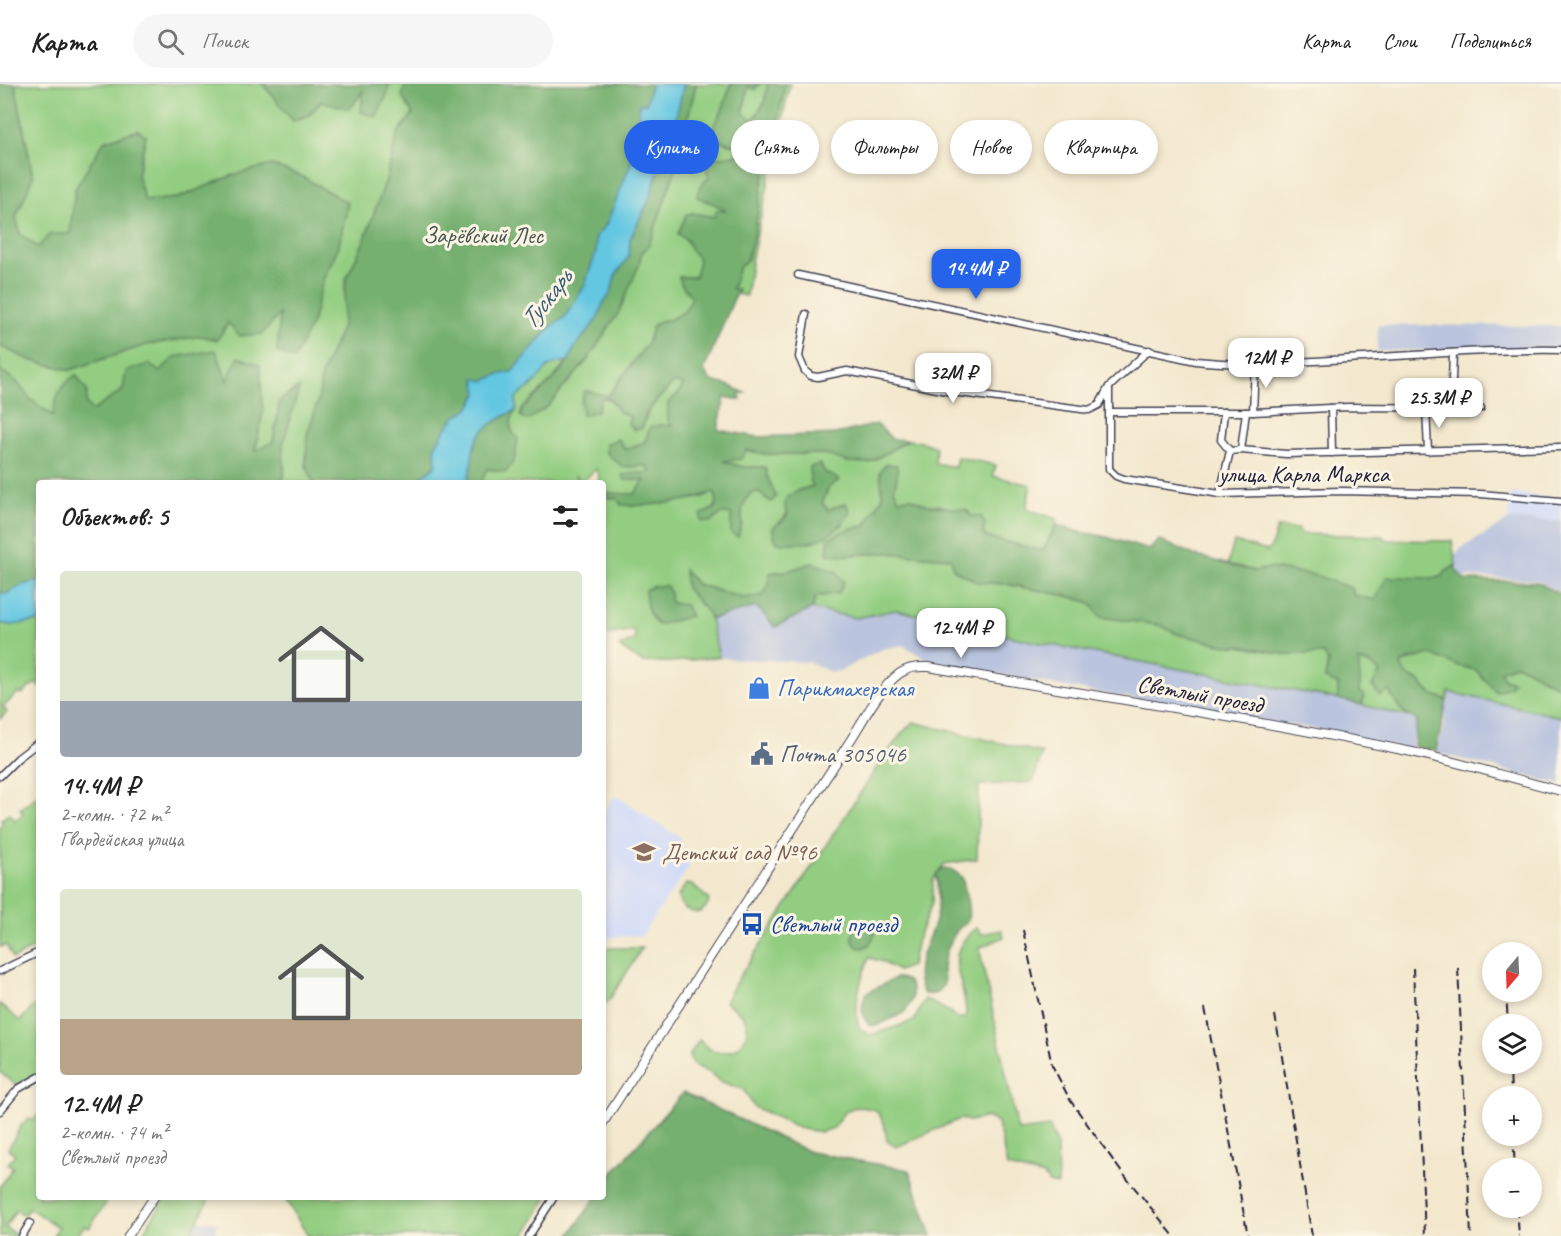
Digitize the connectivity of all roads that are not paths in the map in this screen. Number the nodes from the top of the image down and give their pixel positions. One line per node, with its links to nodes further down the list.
1 (798, 275): 3 (street)
2 (806, 314): 7 (street)
3 (1149, 350): 6 (street); 7 (street)
4 (1561, 350): 5 (street)
5 (1453, 353): 6 (street); 9 (street)
6 (1255, 365): 14 (street)
7 (1109, 387): 12 (street, улица Карла Маркса)
8 (1426, 407): 9 (street); 10 (street); 18 (street)
9 (1451, 407): 11 (street)
10 (1331, 408): 14 (street); 19 (street)
11 (1481, 408)
12 (1109, 411): 13 (street); 20 (street, улица Карла Маркса)
13 (1224, 412): 14 (street); 17 (street)
14 (1249, 412): 16 (street)
15 (1561, 447): 18 (street, улица Карла Маркса)
16 (1241, 450): 17 (street, улица Карла Маркса); 19 (street, улица Карла Маркса)
17 (1230, 451): 20 (street)
18 (1428, 451): 19 (street, улица Карла Маркса)
19 (1332, 453)
20 (1221, 494): 21 (street, улица Карла Маркса)
21 (1561, 501)
22 (36, 744): 23 (street)
23 (0, 776)
24 (1561, 791): 29 (street, Светлый проезд)
25 (36, 953): 26 (street)
26 (0, 971)
27 (36, 1079): 28 (street)
28 (0, 1111)
29 (606, 1118)
30 (152, 1200): 34 (street)
31 (552, 1200): 35 (street)
32 (30, 1223): 33 (street)
33 (22, 1236)
34 (128, 1236)
35 (529, 1236)

